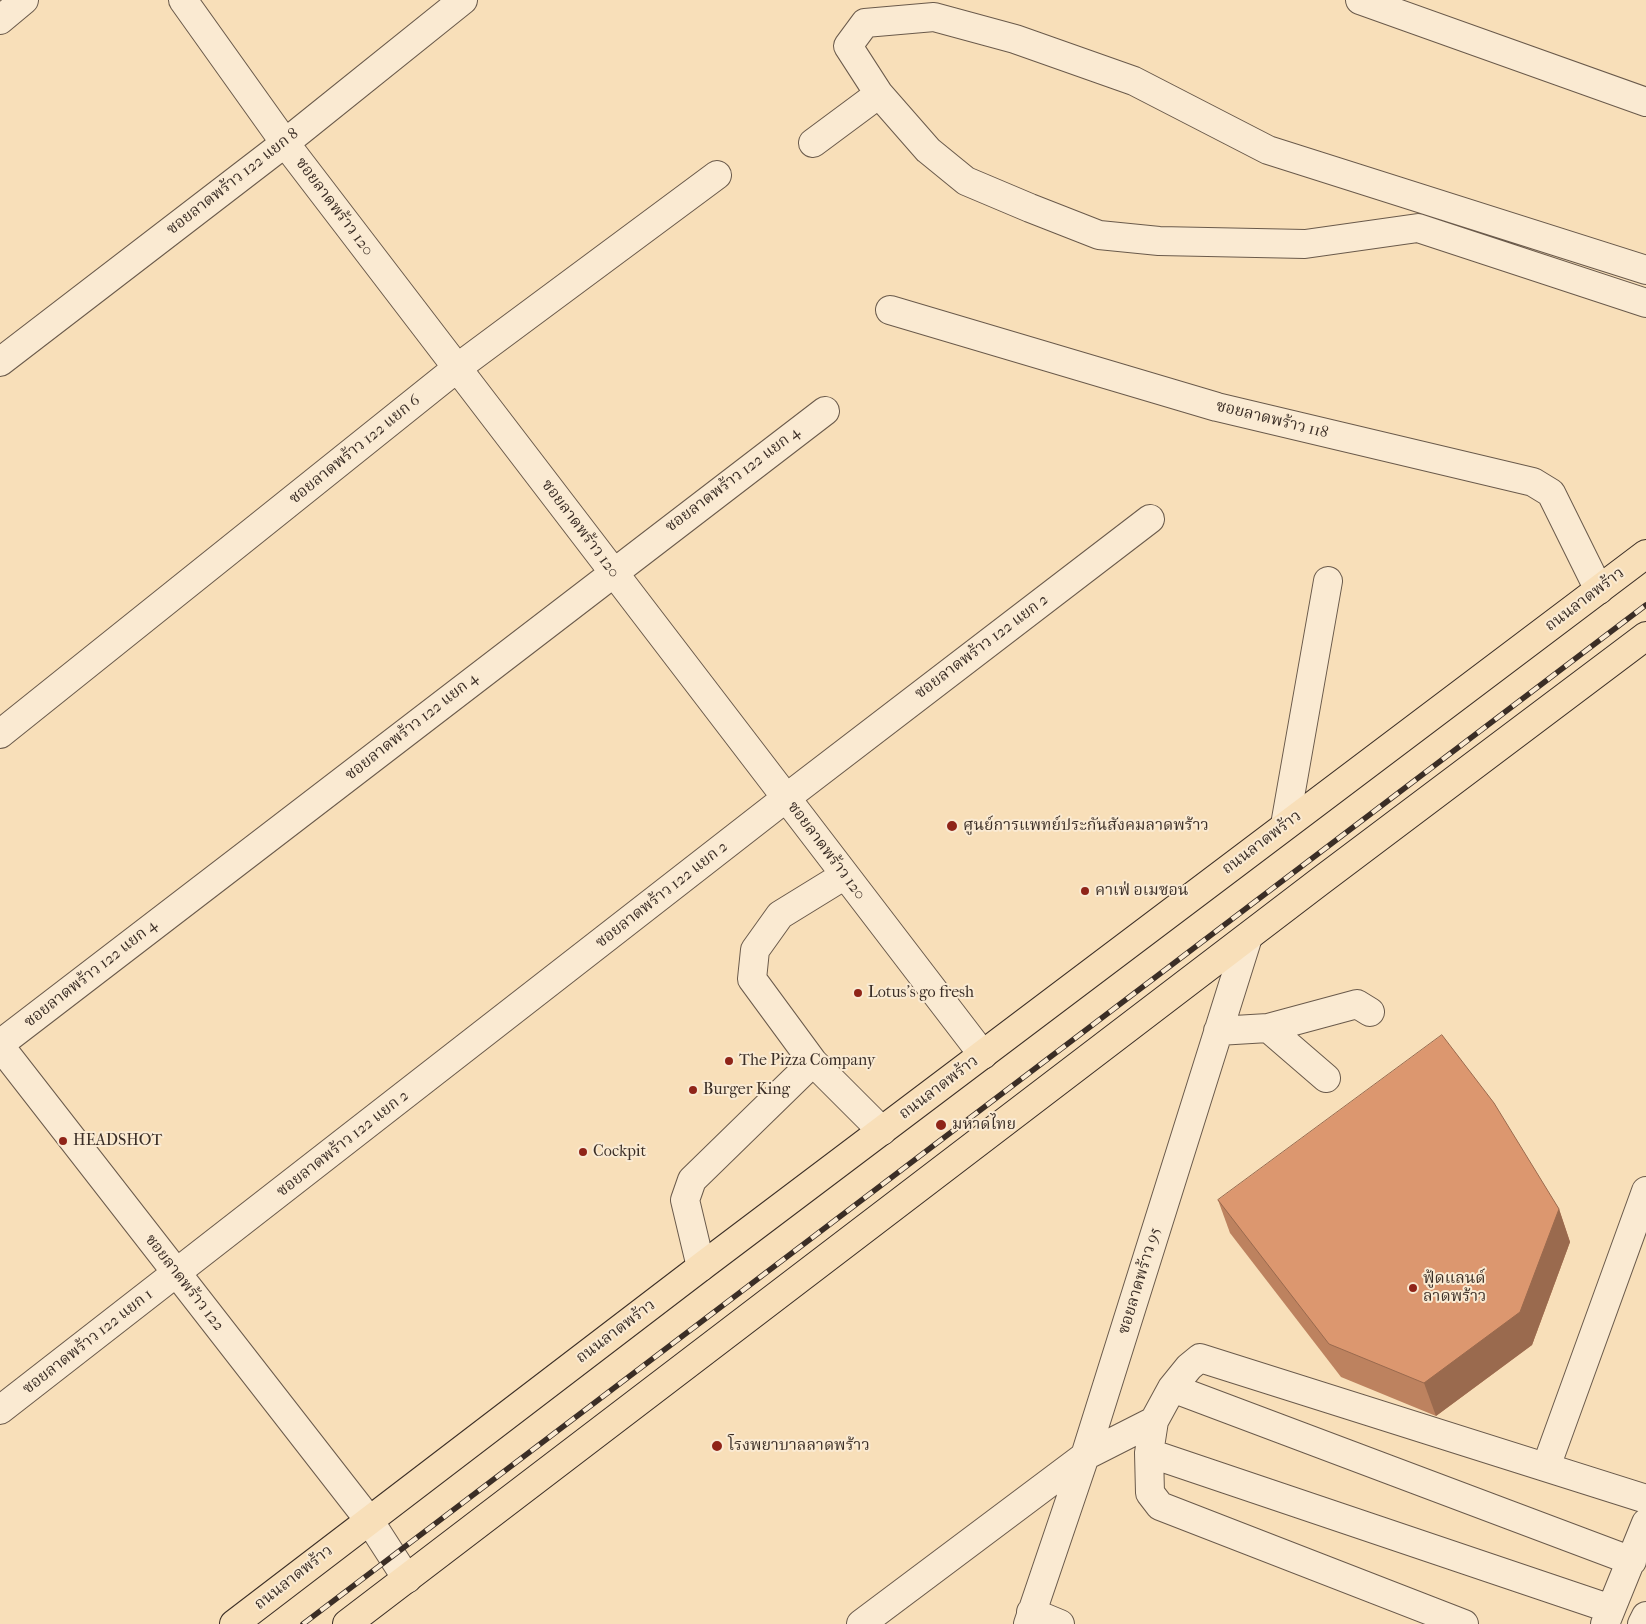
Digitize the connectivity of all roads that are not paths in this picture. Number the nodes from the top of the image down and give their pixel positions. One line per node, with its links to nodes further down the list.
1 (24, 0): 5 (street)
2 (183, 0): 8 (street, ซอยลาดพร้าว 120)
3 (464, 0): 8 (street, ซอยลาดพร้าว 122 แยก 8)
4 (1360, 0): 7 (street)
5 (0, 20)
6 (879, 94): 9 (street); 11 (street); 12 (street)
7 (1646, 102)
8 (285, 142): 14 (street, ซอยลาดพร้าว 122 แยก 8); 15 (street, ซอยลาดพร้าว 120)
9 (813, 143)
10 (717, 175): 15 (street, ซอยลาดพร้าว 122 แยก 6)
11 (1646, 270)
12 (1646, 303)
13 (890, 310): 21 (street, ซอยลาดพร้าว 118)
14 (0, 362)
15 (457, 368): 19 (street, ซอยลาดพร้าว 120); 23 (street, ซอยลาดพร้าว 122 แยก 6)
16 (825, 411): 19 (street, ซอยลาดพร้าว 122 แยก 4)
17 (1150, 519): 24 (street, ซอยลาดพร้าว 122 แยก 2)
18 (1646, 554): 21 (main road, ถนนลาดพร้าว)
19 (613, 572): 24 (street, ซอยลาดพร้าว 120); 31 (street, ซอยลาดพร้าว 122 แยก 4)
20 (1328, 581): 25 (street)
21 (1599, 590): 25 (main road, ถนนลาดพร้าว)
22 (1646, 636): 27 (main road)
23 (0, 734)
24 (786, 798): 26 (street, ซอยลาดพร้าว 120); 38 (street, ซอยลาดพร้าว 122 แยก 2)
25 (1285, 825): 32 (main road, ถนนลาดพร้าว)
26 (845, 875): 32 (street, ซอยลาดพร้าว 120); 33 (street)
27 (1248, 937): 30 (street, ซอยลาดพร้าว 95); 49 (main road)
28 (1370, 1012): 29 (street)
29 (1268, 1028): 30 (street); 34 (street)
30 (1218, 1031): 43 (street, ซอยลาดพร้าว 95)
31 (0, 1045): 38 (street, ซอยลาดพร้าว 122)
32 (982, 1054): 35 (main road, ถนนลาดพร้าว)
33 (813, 1062): 35 (street); 37 (street)
34 (1326, 1078)
35 (882, 1131): 37 (main road, ถนนลาดพร้าว)
36 (1646, 1191): 44 (street)
37 (701, 1267): 46 (main road, ถนนลาดพร้าว)
38 (176, 1273): 40 (street, ซอยลาดพร้าว 122 แยก 1); 46 (street, ซอยลาดพร้าว 122)
39 (1172, 1388): 41 (street); 44 (street); 48 (street)
40 (0, 1410)
41 (1154, 1422): 42 (street); 43 (street)
42 (1149, 1453): 51 (street); 57 (street)
43 (1085, 1456): 52 (street, ซอยลาดพร้าว 95); 55 (street)
44 (1546, 1467): 45 (street)
45 (1646, 1499)
46 (368, 1520): 49 (street, ซอยลาดพร้าว 122); 53 (main road, ถนนลาดพร้าว)
47 (1646, 1523): 48 (street)
48 (1632, 1561): 51 (street)
49 (407, 1579): 54 (main road)
50 (1646, 1616): 58 (street)
51 (1608, 1617)
52 (1030, 1618): 56 (street)
53 (234, 1624)
54 (347, 1624)
55 (861, 1624)
56 (1060, 1624)
57 (1464, 1624)
58 (1642, 1624)

